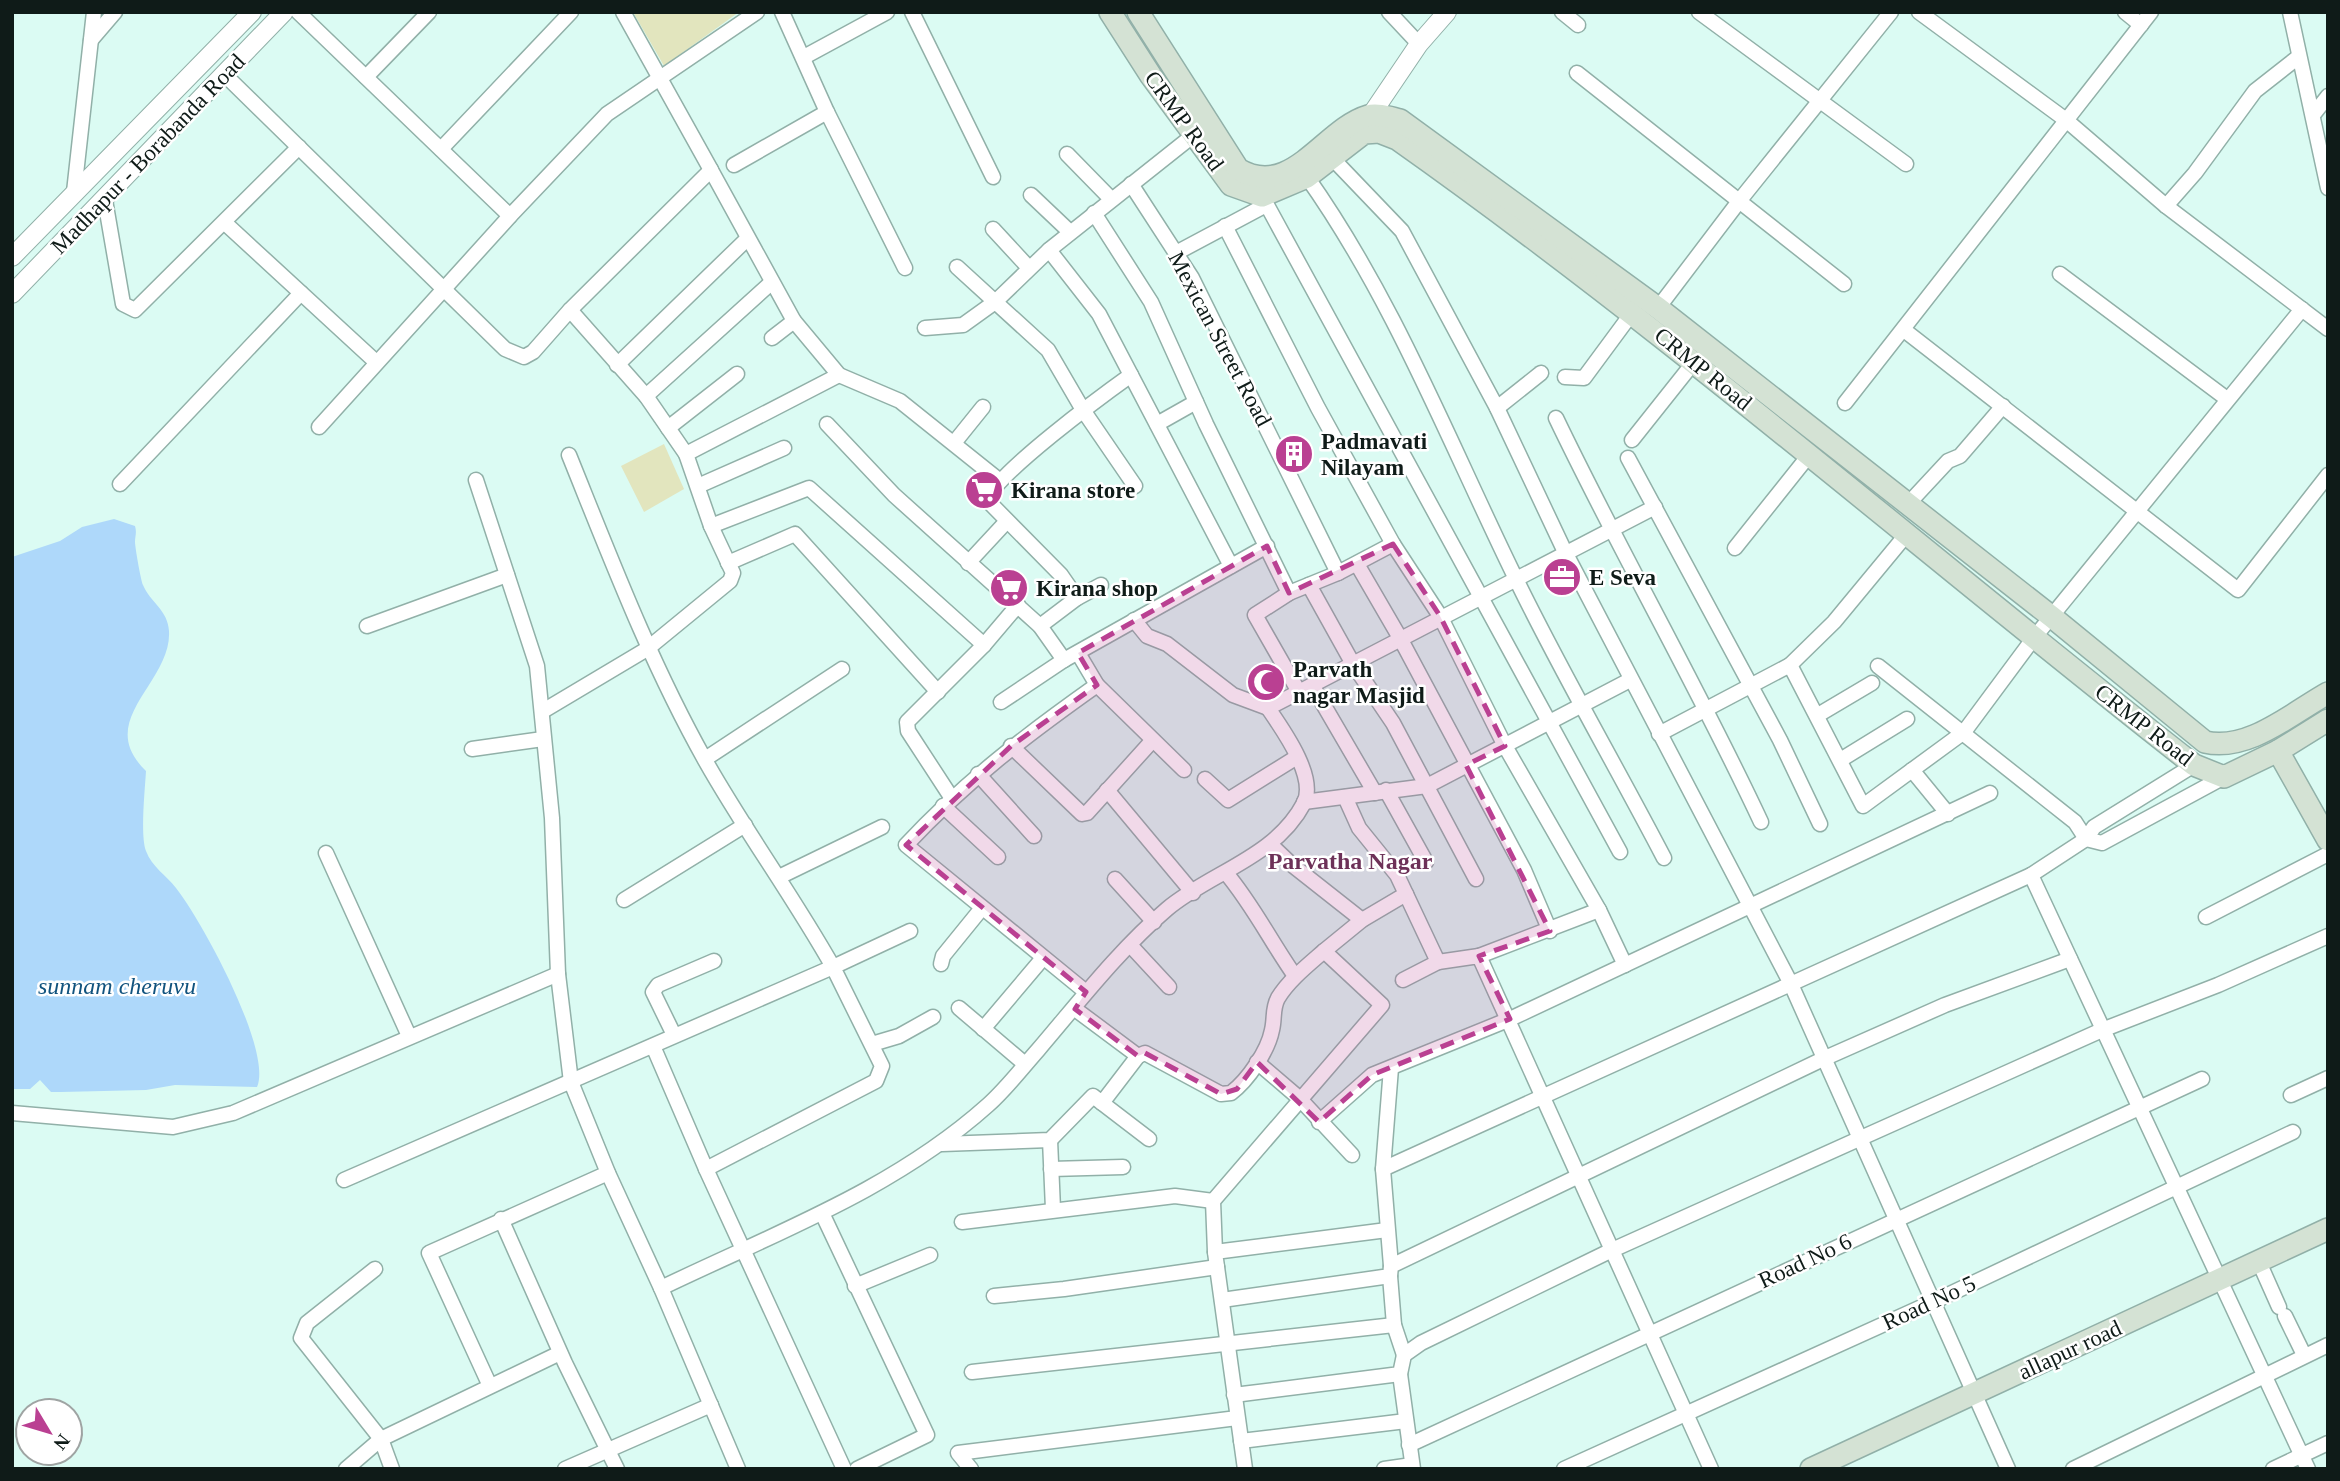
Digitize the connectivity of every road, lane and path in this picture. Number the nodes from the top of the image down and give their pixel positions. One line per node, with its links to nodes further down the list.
1 (94, 12): 26 (street)
2 (115, 12): 26 (street)
3 (252, 12): 52 (street)
4 (284, 12): 31 (street, Madhapur - Borabanda Road)
5 (298, 12): 32 (street)
6 (429, 12): 32 (street)
7 (571, 12): 42 (street)
8 (623, 12): 33 (street)
9 (757, 12): 33 (street)
10 (782, 12): 28 (street)
11 (887, 12): 28 (street)
12 (912, 12): 48 (street)
13 (1110, 12): 40 (main road, CRMP Road)
14 (1138, 12): 37 (main road, CRMP Road)
15 (1389, 12): 27 (street)
16 (1447, 12): 27 (street)
17 (1562, 12): 24 (street)
18 (1699, 12): 35 (street)
19 (1891, 12): 35 (street)
20 (1919, 12): 39 (street)
21 (2125, 12): 25 (street)
22 (2151, 12): 25 (street)
23 (2290, 12): 29 (street)
24 (1578, 25)
25 (2141, 25): 39 (street)
26 (90, 42): 52 (street)
27 (1419, 44): 37 (street)
28 (804, 57): 36 (street)
29 (2297, 58): 38 (street); 58 (street)
30 (1577, 73): 57 (street)
31 (225, 75): 41 (street); 55 (street, Madhapur - Borabanda Road)
32 (366, 77): 42 (street)
33 (660, 80): 47 (street); 60 (street)
34 (2328, 96): 38 (street)
35 (1819, 100): 45 (street); 57 (street)
36 (827, 111): 46 (street); 70 (street)
37 (1371, 115): 79 (main road, CRMP Road)
38 (2313, 115): 51 (street)
39 (2066, 120): 58 (street); 86 (street)
40 (1195, 134): 50 (street); 56 (main road, CRMP Road)
41 (299, 147): 61 (street); 75 (street)
42 (441, 149): 60 (street)
43 (1067, 154): 54 (street)
44 (1333, 159): 49 (main road, CRMP Road); 82 (main road, CRMP Road); 102 (street)
45 (1906, 164)
46 (734, 165)
47 (711, 170): 65 (street); 81 (street)
48 (993, 177)
49 (1307, 177): 56 (main road, CRMP Road); 139 (street)
50 (1131, 184): 54 (street); 67 (street, Mexican Street Road)
51 (2328, 188)
52 (74, 192): 68 (street)
53 (1031, 195): 64 (street)
54 (1111, 199): 59 (street)
55 (104, 200): 61 (street); 77 (street, Madhapur - Borabanda Road)
56 (1264, 200): 62 (street); 143 (street)
57 (1740, 200): 74 (street); 79 (street)
58 (2166, 206): 80 (street)
59 (1094, 212): 64 (street); 98 (street)
60 (510, 216): 75 (street)
61 (225, 223): 76 (street)
62 (1225, 226): 67 (street); 129 (street)
63 (993, 229): 71 (street)
64 (1070, 232): 66 (street)
65 (747, 239): 73 (street); 90 (street)
66 (1049, 250): 71 (street); 94 (street)
67 (1176, 253): 137 (street, Mexican Street Road)
68 (12, 257)
69 (957, 267): 78 (street)
70 (905, 268)
71 (1029, 268): 78 (street)
72 (2060, 274): 97 (street)
73 (772, 282): 83 (street); 96 (street)
74 (1844, 284)
75 (446, 289): 81 (street); 88 (street)
76 (301, 293): 88 (street); 119 (street)
77 (12, 294)
78 (995, 302): 84 (street); 103 (street)
79 (1658, 308): 122 (main road, CRMP Road)
80 (2302, 309): 85 (street); 97 (street)
81 (570, 310): 90 (street)
82 (1632, 313): 89 (main road, CRMP Road); 95 (street)
83 (794, 321): 87 (street); 93 (street)
84 (925, 328)
85 (2328, 329)
86 (1905, 330): 99 (street); 100 (street)
87 (772, 338)
88 (376, 362): 107 (street)
89 (1694, 362): 109 (street); 113 (main road, CRMP Road)
90 (617, 365): 96 (street)
91 (1541, 373): 102 (street)
92 (737, 374): 108 (street)
93 (839, 375): 110 (street); 112 (street)
94 (1130, 375): 103 (street); 106 (street)
95 (1565, 377)
96 (646, 396): 108 (street)
97 (2227, 399): 124 (street)
98 (1196, 402): 106 (street); 130 (street)
99 (1845, 403)
100 (2003, 406): 122 (street); 124 (street)
101 (983, 407): 110 (street)
102 (1497, 408): 132 (street)
103 (1083, 410): 118 (street); 121 (street)
104 (1556, 418): 127 (street)
105 (827, 424): 134 (street)
106 (1157, 424): 136 (street)
107 (319, 426)
108 (668, 428): 112 (street)
109 (1632, 440)
110 (954, 443): 118 (street)
111 (784, 448): 120 (street)
112 (686, 454): 120 (street)
113 (1810, 454): 128 (main road, CRMP Road); 131 (street)
114 (569, 455): 154 (street)
115 (1628, 458): 123 (street)
116 (2328, 475): 124 (street)
117 (476, 480): 138 (street)
118 (1000, 481): 125 (street)
119 (120, 484)
120 (698, 486): 126 (street)
121 (1135, 486)
122 (1908, 504): 147 (main road, CRMP Road)
123 (1654, 507): 127 (street); 164 (street)
124 (2138, 511): 147 (street)
125 (1007, 521): 134 (street); 144 (street)
126 (711, 526): 133 (street); 153 (street)
127 (1611, 530): 132 (street); 171 (street)
128 (1906, 535): 152 (main road, CRMP Road); 158 (street)
129 (1394, 544): 135 (street); 146 (street)
130 (1267, 546): 136 (street); 142 (street)
131 (1735, 548)
132 (1565, 552): 139 (street); 161 (street)
133 (728, 563): 154 (street); 166 (street)
134 (968, 563): 145 (street)
135 (1357, 564): 137 (street); 151 (street)
136 (1231, 566): 148 (street)
137 (1338, 573): 140 (street)
138 (507, 575): 149 (street); 172 (street)
139 (1516, 579): 143 (street); 169 (street)
140 (1309, 585): 142 (street); 157 (street)
141 (1101, 586): 144 (street)
142 (1289, 593): 165 (street)
143 (1481, 595): 146 (street); 176 (street)
144 (1077, 598): 150 (street)
145 (1018, 605): 150 (street); 153 (street)
146 (1440, 616): 151 (street); 182 (street)
147 (2052, 617): 152 (street); 167 (main road, CRMP Road)
148 (1135, 620): 155 (street); 170 (street)
149 (367, 626)
150 (1040, 626): 156 (street)
151 (1400, 638): 157 (street); 188 (street)
152 (2033, 639): 177 (street); 189 (main road, CRMP Road)
153 (984, 645): 166 (street)
154 (647, 649): 172 (street); 187 (street)
155 (1078, 653): 156 (street); 163 (street)
156 (1064, 660): 168 (street)
157 (1353, 664): 165 (street); 195 (street)
158 (1790, 665): 164 (street); 173 (street)
159 (1878, 666): 177 (street)
160 (842, 669): 187 (street)
161 (1630, 680): 169 (street); 178 (street)
162 (1872, 683): 173 (street)
163 (1097, 685): 180 (street); 181 (street)
164 (1750, 685): 171 (street); 204 (street)
165 (1305, 688): 170 (street); 197 (street)
166 (939, 692): 200 (street)
167 (2328, 693)
168 (1000, 702)
169 (1584, 704): 176 (street); 215 (street)
170 (1268, 708): 185 (street)
171 (1706, 708): 178 (street); 203 (street)
172 (543, 711): 179 (street)
173 (1818, 715): 186 (street)
174 (1907, 719): 186 (street)
175 (2328, 720): 184 (main road)
176 (1547, 722): 182 (street); 211 (street)
177 (1964, 732): 191 (street); 208 (street)
178 (1659, 734): 225 (street)
179 (543, 739): 183 (street); 244 (street)
180 (1152, 741): 190 (street); 196 (street)
181 (1011, 746): 192 (street); 196 (street)
182 (1505, 746): 188 (street); 227 (street)
183 (472, 749)
184 (2278, 751): 193 (main road); 209 (main road)
185 (1297, 757): 194 (street); 201 (street)
186 (1842, 759): 191 (street)
187 (705, 760): 205 (street)
188 (1466, 765): 195 (street); 231 (street)
189 (2194, 765): 193 (main road, CRMP Road); 208 (street)
190 (1184, 770)
191 (1912, 770): 202 (street)
192 (978, 774): 200 (street); 207 (street)
193 (2224, 777): 208 (street)
194 (1205, 779)
195 (1427, 786): 197 (street); 220 (street)
196 (1107, 790): 222 (street)
197 (1381, 792): 199 (street); 216 (street)
198 (1990, 793): 202 (street)
199 (1345, 797): 201 (street); 223 (street)
200 (947, 801): 214 (street); 226 (street)
201 (1304, 802): 210 (street)
202 (1948, 814): 225 (street)
203 (1762, 822)
204 (1820, 824)
205 (745, 825): 219 (street); 224 (street)
206 (882, 827): 219 (street)
207 (1034, 836)
208 (2086, 839): 218 (street)
209 (2328, 840)
210 (1270, 844): 217 (street); 229 (street)
211 (1620, 852)
212 (326, 853): 257 (street)
213 (2328, 854): 228 (street)
214 (998, 857)
215 (1664, 858)
216 (1426, 862)
217 (1226, 873): 222 (street); 245 (street)
218 (2031, 875): 238 (street); 247 (street)
219 (779, 877): 243 (street)
220 (1476, 879)
221 (1115, 880): 230 (street)
222 (1193, 893): 230 (street)
223 (1406, 894): 229 (street); 240 (street)
224 (624, 900)
225 (1749, 905): 242 (street); 247 (street)
226 (982, 908): 237 (street); 241 (street)
227 (1599, 910): 231 (street); 242 (street)
228 (2206, 917)
229 (1362, 920): 235 (street)
230 (1154, 922): 234 (street)
231 (1550, 931): 236 (street)
232 (910, 932): 243 (street)
233 (2328, 936): 255 (street)
234 (1130, 946): 248 (street); 249 (street)
235 (1324, 951): 245 (street); 269 (street)
236 (1479, 956): 240 (street); 253 (street)
237 (1043, 958): 249 (street); 254 (street)
238 (2070, 959): 255 (street); 261 (street)
239 (714, 961): 256 (street)
240 (1438, 962): 246 (street)
241 (941, 964)
242 (1625, 965): 253 (street)
243 (833, 967): 256 (street); 258 (street)
244 (558, 974): 257 (street); 267 (street)
245 (1296, 976): 262 (street)
246 (1403, 980)
247 (1790, 982): 261 (street); 270 (street)
248 (1168, 987)
249 (1086, 992): 251 (street)
250 (959, 1008): 254 (street)
251 (1075, 1009): 260 (street); 263 (street)
252 (933, 1017): 258 (street)
253 (1510, 1019): 264 (street); 270 (street)
254 (983, 1029): 263 (street)
255 (2102, 1030): 272 (street); 276 (street)
256 (674, 1035): 259 (street)
257 (409, 1036): 273 (street)
258 (872, 1044): 282 (street)
259 (653, 1046): 267 (street); 282 (street)
260 (1138, 1056): 262 (street); 271 (street)
261 (1823, 1059): 276 (street); 286 (street)
262 (1257, 1062): 269 (street)
263 (1025, 1064): 279 (street)
264 (1391, 1068): 274 (street); 283 (street)
265 (2328, 1078): 268 (street)
266 (2202, 1079): 272 (street, Road No 6)
267 (571, 1082): 285 (street); 287 (street)
268 (2291, 1095)
269 (1300, 1098): 274 (street); 289 (street)
270 (1543, 1098): 283 (street); 286 (street)
271 (1102, 1103): 277 (street); 278 (street)
272 (2139, 1108): 288 (street); 292 (street, Road No 6)
273 (12, 1113)
274 (1319, 1122): 280 (street)
275 (2292, 1132): 288 (street, Road No 5)
276 (1861, 1138): 292 (street); 298 (street)
277 (1149, 1139)
278 (1050, 1140): 279 (street); 284 (street)
279 (942, 1144): 291 (street)
280 (1352, 1155)
281 (1123, 1167): 284 (street)
282 (706, 1169): 297 (street)
283 (1383, 1169): 296 (street)
284 (1051, 1170): 290 (street)
285 (608, 1173): 293 (street); 306 (street)
286 (1577, 1177): 298 (street); 303 (street)
287 (344, 1180)
288 (2178, 1188): 304 (street); 309 (street, Road No 5)
289 (1213, 1200): 290 (street); 300 (street)
290 (1054, 1209): 294 (street)
291 (822, 1213): 297 (street); 305 (street)
292 (1898, 1218): 309 (street); 311 (street, Road No 6)
293 (501, 1219): 314 (street); 320 (street)
294 (962, 1222)
295 (2328, 1229): 301 (main road, allapur road)
296 (1387, 1230): 300 (street); 303 (street)
297 (742, 1249): 306 (street); 339 (street)
298 (1610, 1251): 311 (street); 316 (street)
299 (930, 1255): 305 (street)
300 (1216, 1260): 307 (street); 308 (street)
301 (2259, 1262): 304 (main road, allapur road); 315 (street)
302 (374, 1269): 327 (street)
303 (1391, 1271): 308 (street); 310 (street)
304 (2219, 1280): 319 (street); 322 (main road, allapur road)
305 (855, 1286): 340 (street)
306 (661, 1288): 323 (street)
307 (994, 1296)
308 (1222, 1300): 312 (street)
309 (1935, 1301): 322 (street); 324 (street, Road No 5)
310 (1394, 1325): 312 (street); 316 (street)
311 (1651, 1334): 324 (street); 330 (street, Road No 6)
312 (1227, 1344): 317 (street); 321 (street)
313 (2328, 1345): 315 (street)
314 (560, 1353): 320 (street); 331 (street)
315 (2304, 1355): 319 (street)
316 (1404, 1356): 318 (street)
317 (972, 1372)
318 (1400, 1374): 321 (street); 326 (street)
319 (2264, 1377): 332 (street); 348 (street)
320 (490, 1386): 327 (street)
321 (1234, 1395): 325 (street)
322 (1974, 1395): 346 (main road, allapur road); 347 (street)
323 (711, 1405): 331 (street); 338 (street)
324 (1686, 1412): 344 (street, Road No 5); 345 (street)
325 (1237, 1418): 328 (street); 341 (street)
326 (1406, 1421): 328 (street); 330 (street)
327 (381, 1438): 334 (street); 335 (street)
328 (1241, 1441): 342 (street)
329 (2328, 1443): 332 (street)
330 (1409, 1445): 333 (street)
331 (608, 1450): 336 (street); 337 (street)
332 (2304, 1462): 349 (street)
333 (1412, 1467): 343 (street)
334 (345, 1469)
335 (393, 1469)
336 (565, 1469)
337 (617, 1469)
338 (738, 1469)
339 (844, 1469)
340 (857, 1469)
341 (971, 1469)
342 (1245, 1469)
343 (1384, 1469)
344 (1564, 1469)
345 (1711, 1469)
346 (1811, 1469)
347 (2008, 1469)
348 (2073, 1469)
349 (2273, 1469)

